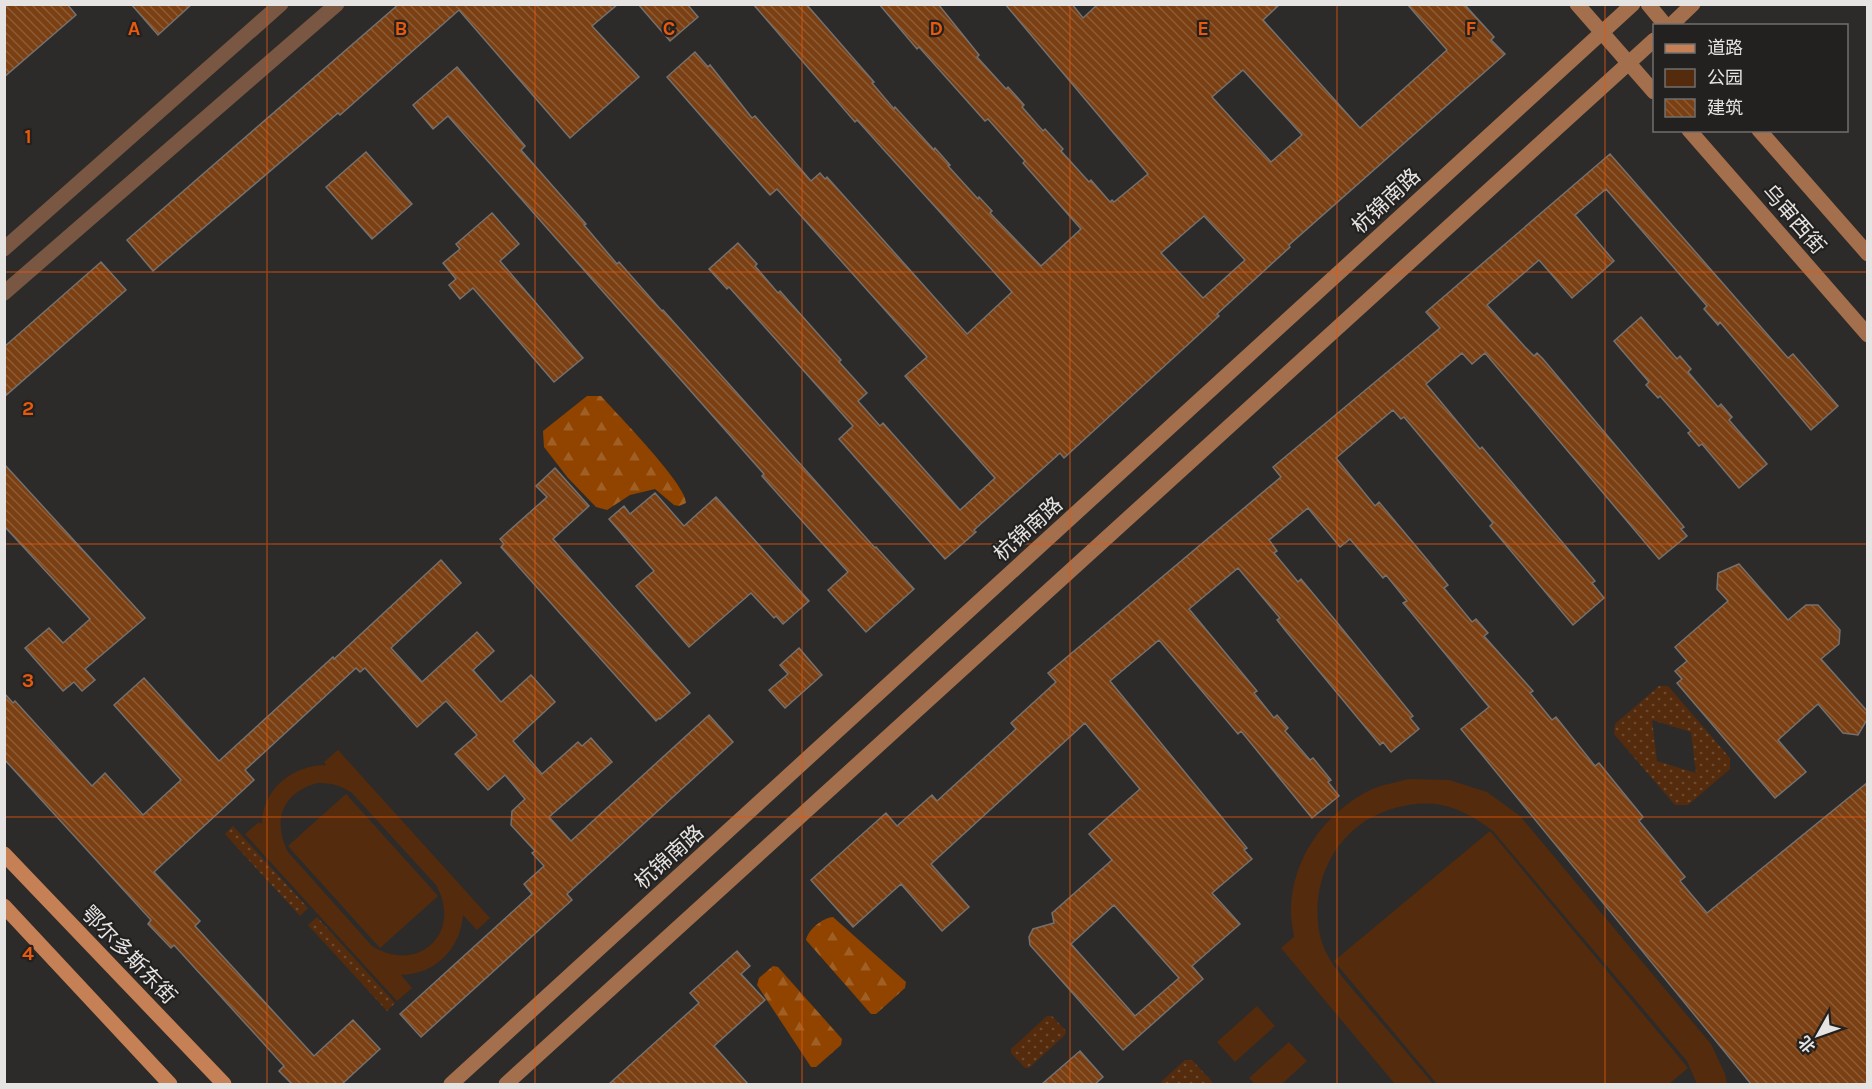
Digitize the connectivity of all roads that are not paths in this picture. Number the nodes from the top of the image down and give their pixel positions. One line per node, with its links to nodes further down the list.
1 (281, 4): 15 (street)
2 (337, 4): 17 (street)
3 (1577, 4): 9 (main road)
4 (1633, 4): 9 (main road, 杭锦南路)
5 (1648, 4): 7 (main road)
6 (1693, 4): 8 (main road)
7 (1666, 24)
8 (1670, 24)
9 (1602, 32): 11 (main road); 23 (main road, 杭锦南路)
10 (1653, 41): 11 (main road)
11 (1629, 63): 12 (main road); 24 (main road)
12 (1653, 91)
13 (1691, 132): 18 (main road, 乌审西街)
14 (1761, 132): 16 (main road, 乌审西街)
15 (4, 249)
16 (1868, 254)
17 (4, 293)
18 (1868, 335)
19 (4, 854): 22 (main road, 鄂尔多斯东街)
20 (4, 906): 21 (main road)
21 (170, 1084)
22 (224, 1084)
23 (451, 1084)
24 (506, 1084)

